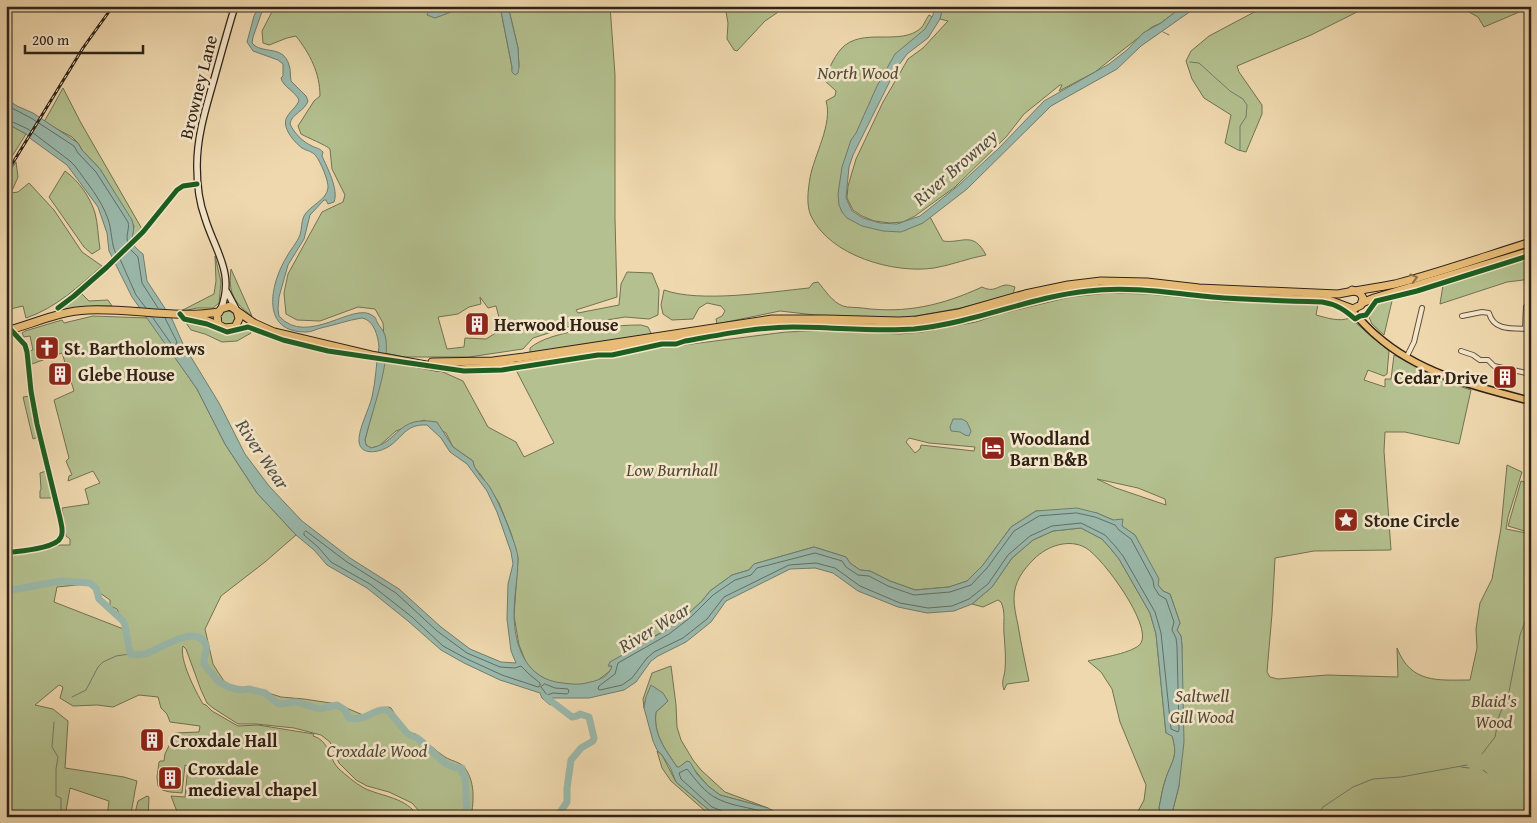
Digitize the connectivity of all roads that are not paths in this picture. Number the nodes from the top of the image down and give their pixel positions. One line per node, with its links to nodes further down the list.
1 (235, 6): 2 (main road, Browney Lane)
2 (197, 184): 6 (main road, Browney Lane); 8 (street)
3 (1531, 242): 5 (highway, one-way to 3)
4 (1531, 251): 7 (highway)
5 (1350, 291): 7 (highway); 9 (highway); 27 (highway)
6 (227, 292): 12 (main road); 13 (main road)
7 (1362, 304): 9 (highway); 18 (main road)
8 (58, 308)
9 (1349, 308): 18 (main road); 27 (highway)
10 (1422, 308): 15 (street)
11 (1526, 308): 22 (street)
12 (220, 310): 13 (highway); 16 (highway); 21 (highway)
13 (237, 310): 19 (highway); 20 (highway)
14 (1415, 313): 15 (street)
15 (1420, 314): 26 (street)
16 (192, 315): 21 (highway); 24 (highway)
17 (1462, 316): 22 (street)
18 (1364, 322): 26 (main road)
19 (254, 323): 20 (highway); 27 (highway)
20 (238, 324): 21 (highway)
21 (221, 326)
22 (1525, 329): 23 (street)
23 (1531, 329)
24 (9, 331): 30 (street)
25 (1465, 351): 28 (street)
26 (1407, 356): 29 (main road)
27 (416, 362)
28 (1531, 374)
29 (1531, 400)
30 (6, 554)

